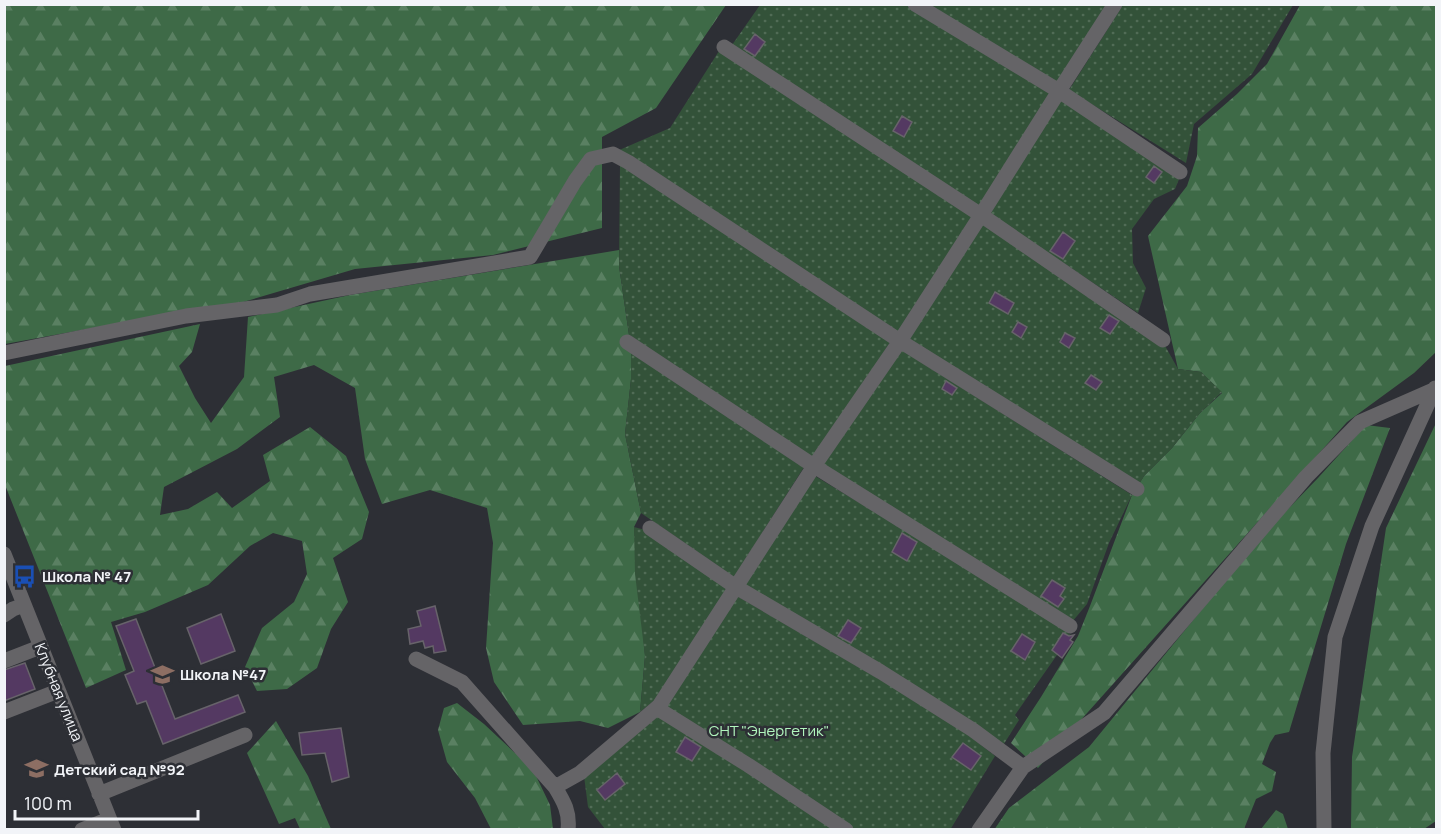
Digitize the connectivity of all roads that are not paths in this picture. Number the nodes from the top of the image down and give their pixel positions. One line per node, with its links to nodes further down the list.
1 (915, 4): 4 (street)
2 (1115, 4): 4 (street)
3 (723, 47): 6 (street)
4 (1059, 91): 5 (street); 6 (street)
5 (1180, 172)
6 (981, 215): 7 (street); 8 (street)
7 (1164, 340)
8 (900, 341): 10 (street); 12 (street); 13 (street)
9 (627, 342): 12 (street)
10 (4, 353)
11 (1435, 388): 27 (street); 35 (street)
12 (814, 466): 16 (street); 19 (street)
13 (1137, 489)
14 (650, 528): 16 (street)
15 (4, 554): 17 (street, Клубная улица)
16 (736, 587): 24 (street); 27 (street)
17 (24, 605): 18 (street); 20 (street, Клубная улица)
18 (4, 615)
19 (1070, 626)
20 (40, 647): 22 (street); 23 (street, Клубная улица)
21 (416, 659): 28 (street)
22 (4, 661)
23 (58, 692): 25 (street); 29 (street, Клубная улица)
24 (659, 706): 28 (street); 33 (street)
25 (4, 712)
26 (245, 735): 29 (street)
27 (1023, 767): 34 (street)
28 (555, 787): 32 (street)
29 (99, 794): 30 (street, Клубная улица)
30 (112, 824): 31 (street)
31 (82, 830)
32 (568, 830)
33 (846, 830)
34 (979, 830)
35 (1324, 830)

